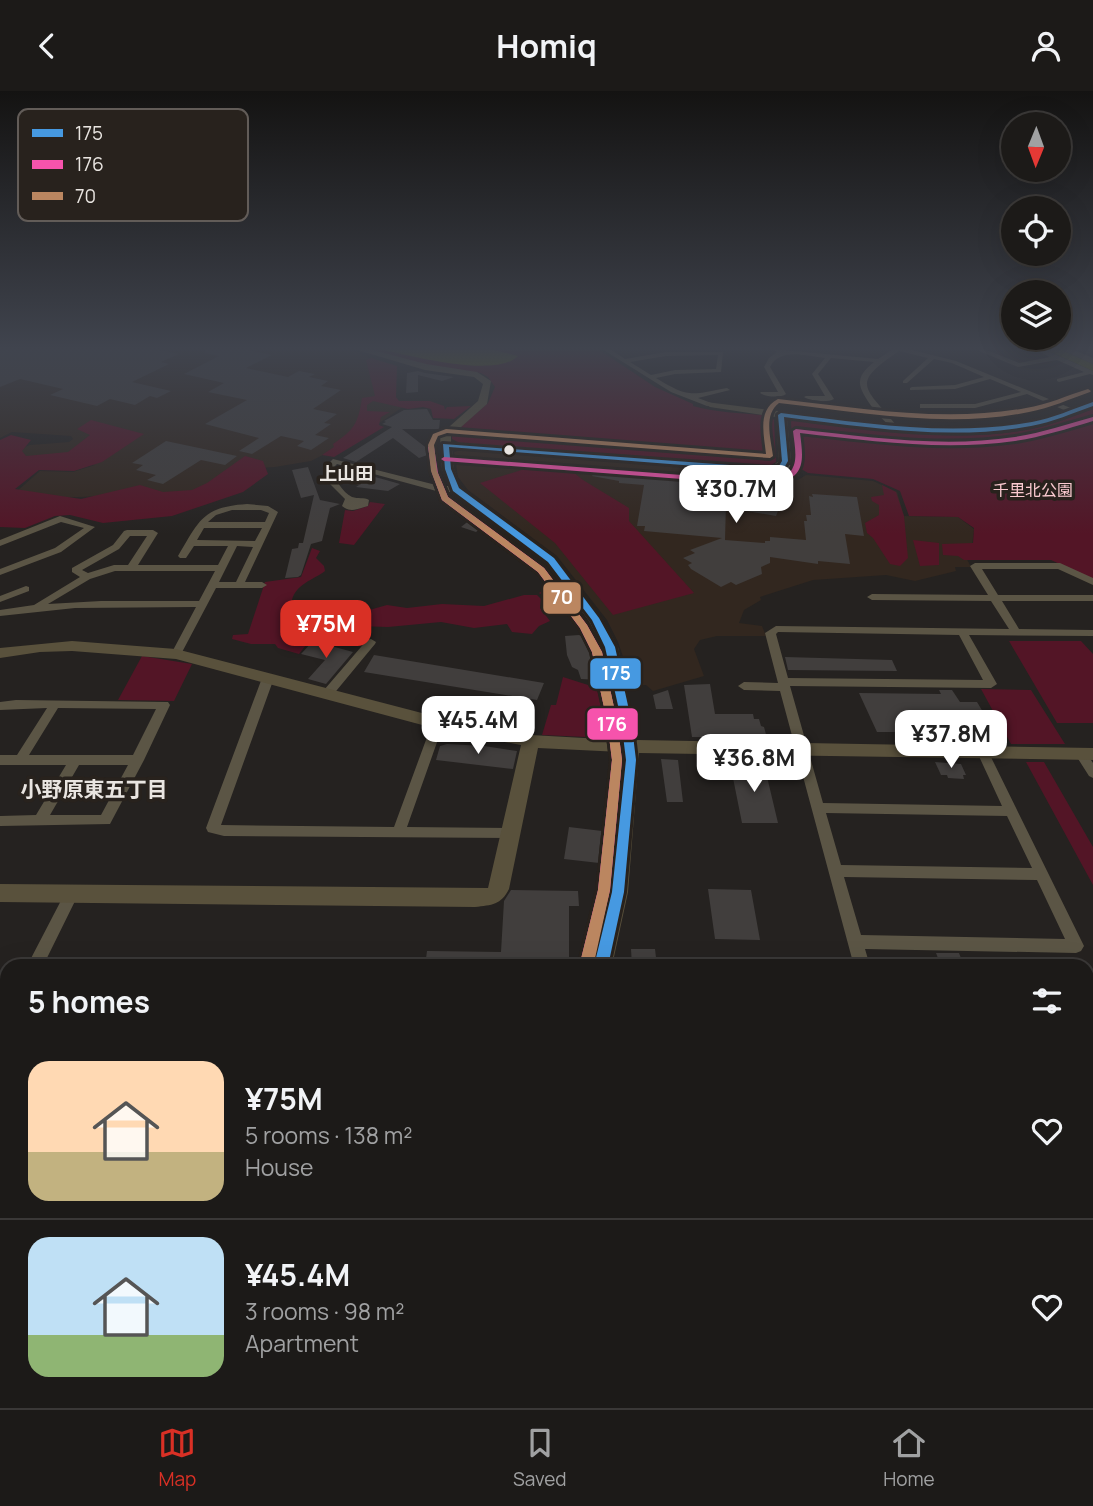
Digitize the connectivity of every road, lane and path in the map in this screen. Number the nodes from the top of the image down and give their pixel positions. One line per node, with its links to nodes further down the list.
1 (474, 410): 7 (street)
2 (752, 410): 5 (street)
3 (880, 410): 6 (street)
4 (1074, 411): 6 (street)
5 (782, 415): 6 (street); 7 (street)
6 (893, 426)
7 (445, 445): 8 (street)
8 (456, 489): 9 (street); 47 (street)
9 (350, 499)
10 (202, 525): 11 (street); 11 (street); 13 (street)
11 (267, 525): 15 (street)
12 (0, 543): 19 (street)
13 (191, 543): 14 (street); 16 (street)
14 (234, 544): 15 (street); 18 (street)
15 (258, 544): 23 (street)
16 (183, 555)
17 (132, 567): 18 (street); 20 (street); 20 (street)
18 (221, 568): 22 (street)
19 (0, 572)
20 (87, 577): 31 (street)
21 (1093, 582): 26 (street)
22 (213, 585): 23 (street); 30 (street)
23 (239, 585): 24 (street)
24 (262, 585)
25 (27, 589): 29 (street)
26 (994, 596): 27 (street); 28 (street); 34 (street)
27 (872, 597)
28 (1093, 598)
29 (0, 599)
30 (202, 604): 31 (street); 38 (street)
31 (36, 607): 32 (street)
32 (0, 613)
33 (962, 631): 34 (street); 40 (street); 40 (street)
34 (1016, 632): 35 (street)
35 (1093, 633)
36 (371, 642): 42 (street)
37 (0, 653): 38 (street)
38 (176, 654): 39 (street)
39 (268, 678): 42 (street); 60 (street)
40 (784, 684): 41 (street); 48 (street)
41 (744, 686)
42 (328, 693): 45 (street)
43 (55, 704): 44 (street); 52 (street); 54 (street)
44 (0, 706)
45 (441, 724): 46 (street); 60 (street)
46 (531, 741): 47 (street); 61 (street)
47 (630, 746): 48 (street); 68 (street)
48 (803, 749): 49 (street); 56 (street)
49 (983, 752): 50 (street); 57 (street)
50 (1087, 754): 55 (street)
51 (0, 759): 52 (street)
52 (21, 759): 53 (street)
53 (76, 759): 54 (street); 59 (street)
54 (138, 760): 59 (street)
55 (1093, 773)
56 (819, 808): 57 (street); 62 (street)
57 (1010, 811): 63 (street)
58 (0, 821): 59 (street)
59 (40, 821)
60 (399, 831): 61 (street)
61 (510, 833): 65 (street)
62 (836, 870): 63 (street); 66 (street)
63 (1041, 874): 66 (street)
64 (0, 893): 65 (street)
65 (72, 893): 67 (street)
66 (856, 942): 69 (street)
67 (39, 959)
68 (603, 959)
69 (860, 959)

